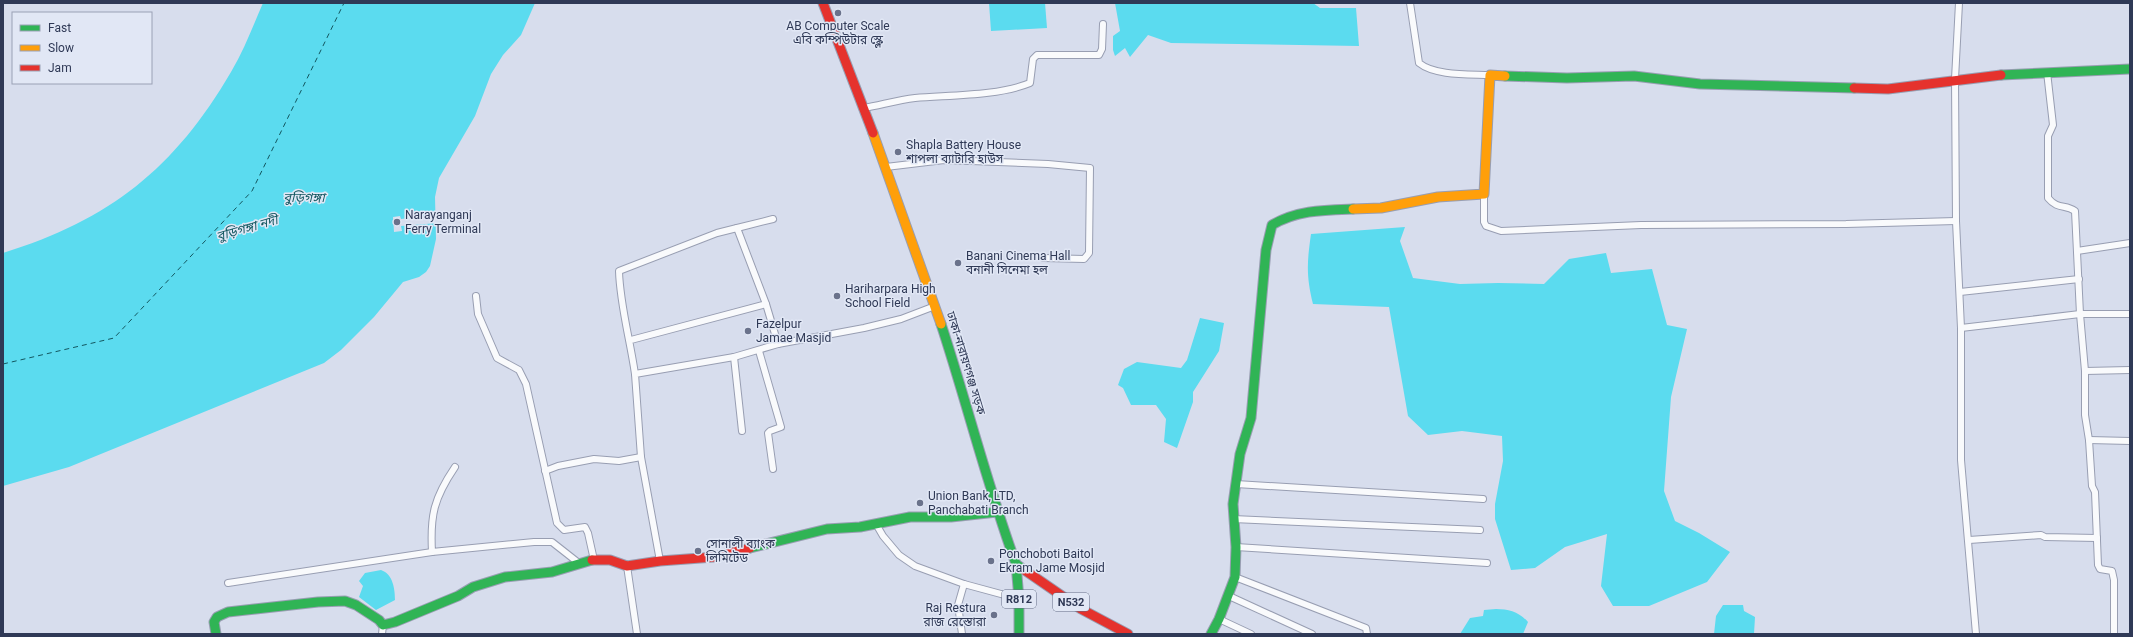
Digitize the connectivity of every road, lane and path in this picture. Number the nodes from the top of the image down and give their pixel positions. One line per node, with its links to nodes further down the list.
1 (823, 3): 9 (main road, ঢাকা-নারায়ণগঞ্জ সড়ক)
2 (1410, 3): 7 (street)
3 (1959, 3): 8 (street)
4 (1102, 24): 9 (street)
5 (2130, 69): 6 (main road)
6 (2047, 72): 8 (main road); 16 (street)
7 (1490, 75): 8 (main road); 11 (main road)
8 (1954, 79): 13 (street)
9 (864, 108): 10 (main road, ঢাকা-নারায়ণগঞ্জ সড়ক)
10 (886, 168): 17 (street); 22 (main road, ঢাকা-নারায়ণগঞ্জ সড়ক)
11 (1484, 194): 13 (street); 40 (main road)
12 (772, 219): 14 (street)
13 (1956, 221): 19 (street)
14 (737, 228): 21 (street); 26 (street)
15 (2130, 243): 16 (street)
16 (2077, 251): 18 (street)
17 (1044, 258)
18 (2078, 279): 19 (street); 23 (street)
19 (1960, 292): 25 (street)
20 (476, 296): 39 (street)
21 (766, 304): 26 (street); 27 (street)
22 (935, 306): 27 (street); 42 (main road, ঢাকা-নারায়ণগঞ্জ সড়ক)
23 (2080, 314): 24 (street); 25 (street); 31 (street)
24 (2130, 314)
25 (1961, 328): 47 (street)
26 (631, 340): 32 (street)
27 (778, 344): 28 (street)
28 (759, 351): 29 (street); 38 (street)
29 (734, 357): 32 (street); 33 (street)
30 (2130, 370): 31 (street)
31 (2085, 371): 34 (street)
32 (635, 374): 36 (street)
33 (742, 431)
34 (2089, 440): 35 (street); 46 (street)
35 (2130, 441)
36 (642, 457): 39 (street); 51 (street)
37 (455, 467): 49 (street)
38 (773, 469)
39 (545, 471): 50 (street)
40 (1236, 484): 41 (street); 43 (main road)
41 (1483, 498)
42 (997, 512): 44 (main road); 54 (main road, ঢাকা-নারায়ণগঞ্জ সড়ক)
43 (1233, 520): 45 (street); 48 (main road)
44 (876, 524): 51 (main road); 58 (street)
45 (1480, 530)
46 (2097, 538): 47 (street); 73 (street)
47 (1969, 540): 72 (street)
48 (1236, 547): 52 (street); 56 (main road)
49 (432, 552): 53 (street); 57 (street)
50 (594, 560): 53 (main road); 55 (main road)
51 (660, 561): 55 (main road)
52 (1487, 563)
53 (580, 564): 62 (main road)
54 (1016, 564): 60 (main road, R812); 67 (main road, N532)
55 (627, 566): 64 (street)
56 (1235, 577): 59 (main road); 71 (street)
57 (228, 583)
58 (964, 584): 60 (street); 65 (street)
59 (1229, 596): 61 (main road); 70 (street)
60 (1019, 599): 66 (main road, R812)
61 (1219, 619): 68 (main road); 69 (street)
62 (383, 629): 63 (main road)
63 (216, 634)
64 (637, 634)
65 (962, 634)
66 (1019, 634)
67 (1128, 634)
68 (1211, 634)
69 (1251, 634)
70 (1312, 634)
71 (1367, 634)
72 (1976, 634)
73 (2114, 634)

